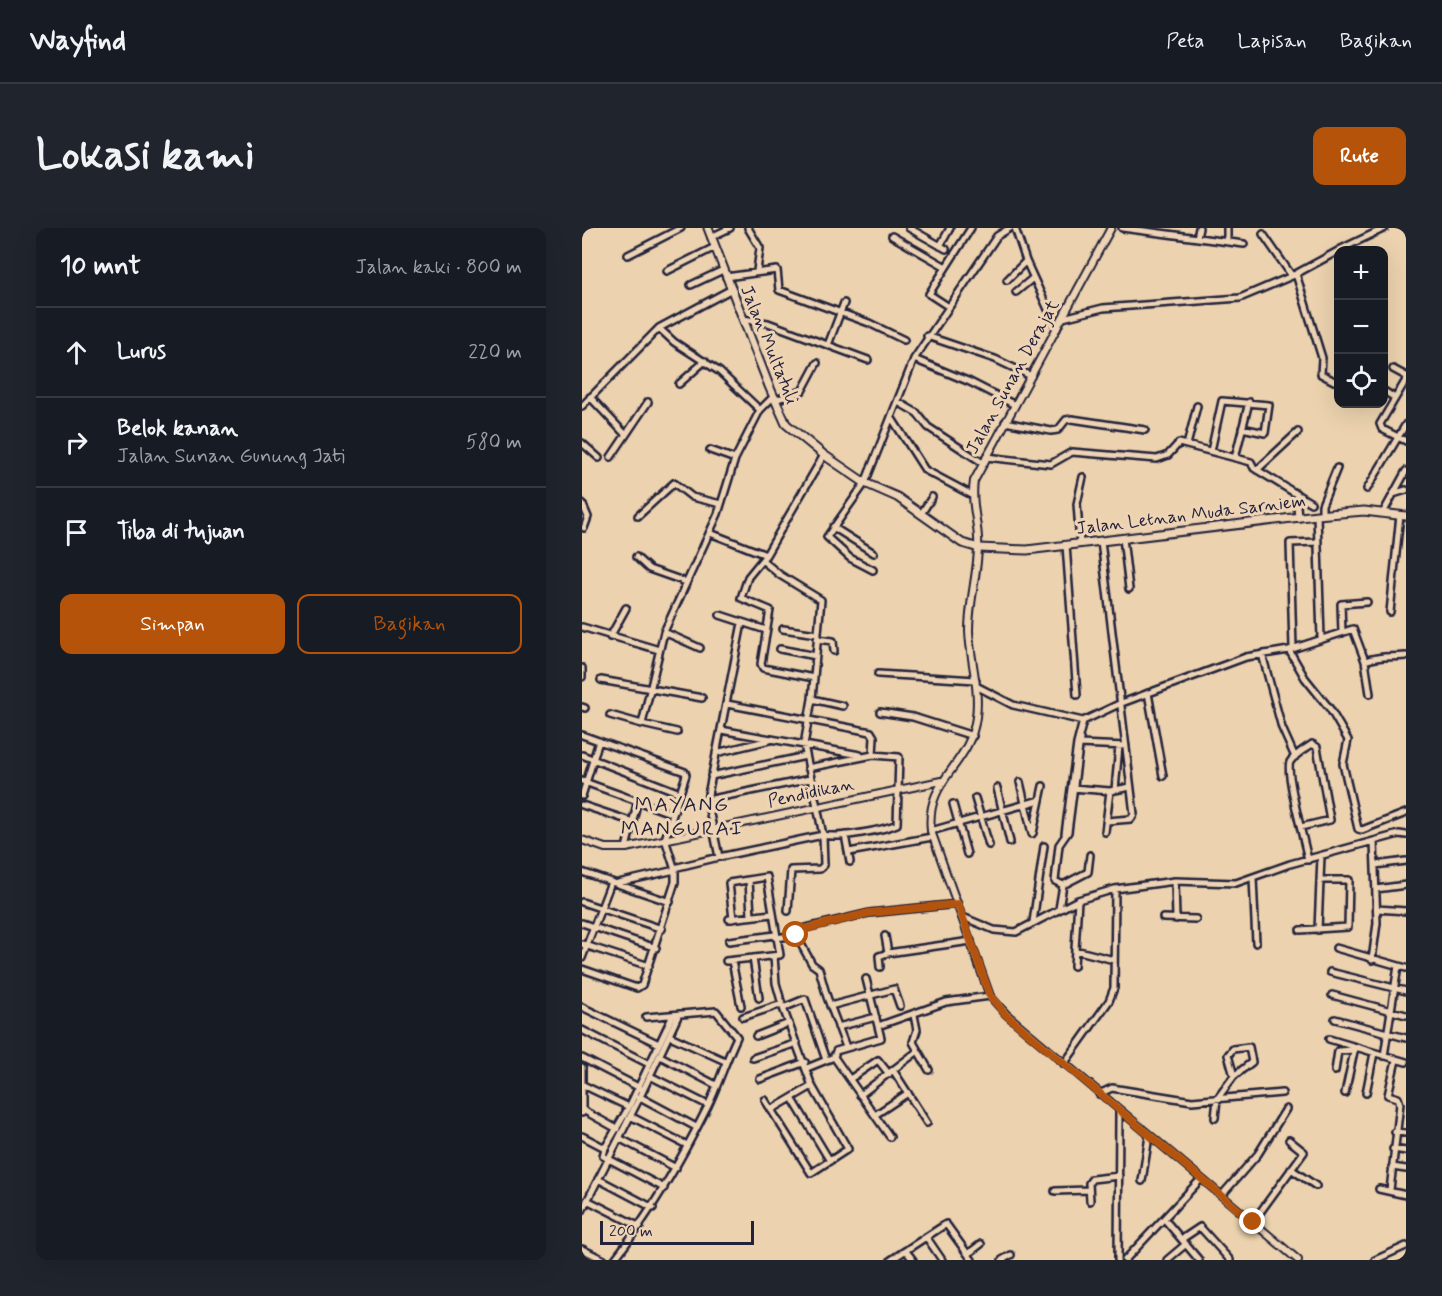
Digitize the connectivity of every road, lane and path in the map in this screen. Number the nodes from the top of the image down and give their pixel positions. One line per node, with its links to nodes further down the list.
1 (708, 228): 19 (main road, Jalan Multatuli)
2 (730, 228): 19 (street)
3 (748, 228): 30 (street)
4 (909, 228): 15 (street)
5 (950, 228): 15 (street)
6 (972, 228): 28 (street)
7 (1013, 228): 27 (street); 39 (street)
8 (1111, 228): 41 (street, Jalan Sunan Derajat)
9 (1122, 228): 18 (street)
10 (1170, 228): 18 (street)
11 (1199, 228): 20 (street)
12 (1227, 228): 21 (street)
13 (1385, 228): 23 (street)
14 (678, 229): 26 (street)
15 (916, 230)
16 (1263, 234): 32 (street)
17 (892, 236): 28 (street)
18 (1169, 236): 20 (street)
19 (711, 237): 24 (main road, Jalan Multatuli)
20 (1197, 238): 21 (street)
21 (1227, 242): 22 (street)
22 (1244, 244)
23 (1349, 246)
24 (715, 247): 29 (street); 31 (main road, Jalan Multatuli)
25 (1334, 254): 32 (street)
26 (628, 255)
27 (1026, 261): 33 (street); 34 (street)
28 (946, 267): 39 (street)
29 (667, 271)
30 (758, 271): 31 (street); 40 (street)
31 (725, 273): 35 (street); 36 (main road, Jalan Multatuli)
32 (1294, 275): 41 (street); 55 (street)
33 (1033, 278): 37 (street); 44 (street)
34 (1007, 280)
35 (691, 285)
36 (730, 290): 42 (main road, Jalan Multatuli); 43 (street)
37 (1016, 292)
38 (844, 303): 40 (street)
39 (949, 307): 45 (street)
40 (840, 313): 46 (street); 47 (street)
41 (1063, 318): 44 (street, Jalan Sunan Derajat)
42 (743, 319): 47 (street); 59 (main road, Jalan Multatuli)
43 (659, 328): 50 (street); 58 (street)
44 (1056, 329): 53 (street, Jalan Sunan Derajat)
45 (927, 336): 48 (street); 53 (street)
46 (904, 340)
47 (828, 345): 49 (street)
48 (914, 359): 63 (street); 65 (street)
49 (868, 360)
50 (705, 361): 56 (street); 67 (street)
51 (817, 363): 59 (street)
52 (1394, 369): 54 (street)
53 (1031, 376): 65 (street, Jalan Sunan Derajat)
54 (1406, 378): 60 (street)
55 (1334, 381)
56 (679, 384)
57 (1388, 394): 60 (street)
58 (590, 397): 61 (street); 74 (street)
59 (774, 398): 67 (street); 81 (main road, Jalan Multatuli)
60 (1395, 398): 75 (street)
61 (583, 402)
62 (648, 402): 74 (street)
63 (898, 402): 68 (street); 86 (street)
64 (1249, 402): 71 (street); 71 (street); 80 (street)
65 (1015, 405): 69 (street, Jalan Sunan Derajat)
66 (1197, 406): 78 (street)
67 (760, 410): 85 (street)
68 (891, 417): 91 (street); 96 (street)
69 (1005, 422): 72 (street); 86 (street, Jalan Sunan Derajat)
70 (1406, 424): 75 (street)
71 (1242, 429): 84 (street)
72 (1145, 430)
73 (1298, 432): 88 (street)
74 (626, 434): 82 (street)
75 (1398, 437): 76 (street); 92 (street)
76 (1406, 441)
77 (582, 442): 83 (street)
78 (1187, 445): 80 (street); 86 (street)
79 (710, 450): 85 (street)
80 (1211, 451): 84 (street)
81 (824, 455): 91 (main road, Jalan Multatuli); 118 (street)
82 (611, 457)
83 (599, 458)
84 (1236, 458): 88 (street)
85 (735, 459): 100 (street)
86 (984, 460): 96 (street, Jalan Sunan Derajat)
87 (1337, 468): 103 (street)
88 (1257, 470): 94 (street)
89 (1406, 471): 95 (street)
90 (1083, 477): 113 (street)
91 (865, 483): 102 (main road, Jalan Multatuli); 107 (street)
92 (1367, 489)
93 (1406, 490): 95 (street)
94 (1296, 493): 99 (street); 106 (street)
95 (1393, 494): 101 (street)
96 (972, 495): 115 (street, Jalan Sunan Derajat)
97 (932, 497): 102 (street)
98 (582, 503): 108 (street)
99 (1311, 503)
100 (721, 504): 104 (street); 109 (street)
101 (1383, 513): 103 (main road, Jalan Letnan Muda Sarniem); 105 (main road, Jalan Letnan Muda Sarniem)
102 (921, 514): 115 (main road, Jalan Multatuli)
103 (1319, 515): 106 (main road, Jalan Letnan Muda Sarniem); 112 (street)
104 (638, 516)
105 (1403, 516): 124 (street)
106 (1298, 518): 110 (main road, Jalan Letnan Muda Sarniem)
107 (833, 527): 116 (street); 119 (street)
108 (584, 528)
109 (710, 533): 118 (street); 120 (street)
110 (1123, 538): 111 (main road, Jalan Letnan Muda Sarniem); 121 (street)
111 (1101, 541): 113 (main road, Jalan Letnan Muda Sarniem); 157 (street)
112 (1318, 542): 134 (street); 137 (street)
113 (1080, 544): 114 (main road, Jalan Letnan Muda Sarniem)
114 (1066, 545): 115 (main road, Jalan Letnan Muda Sarniem); 153 (street)
115 (979, 548): 149 (street, Jalan Sunan Derajat)
116 (874, 553)
117 (636, 556): 120 (street)
118 (764, 557): 129 (street); 133 (street)
119 (873, 570)
120 (686, 582): 130 (street)
121 (1129, 589)
122 (1367, 602): 131 (street)
123 (626, 608): 132 (street)
124 (1390, 612)
125 (720, 615): 126 (street)
126 (742, 622): 129 (street); 156 (street)
127 (582, 627): 132 (street)
128 (783, 629): 133 (street)
129 (766, 630): 147 (street)
130 (664, 633): 135 (street); 138 (street)
131 (1342, 633): 134 (street); 143 (street)
132 (610, 637): 138 (street)
133 (817, 637): 139 (street); 141 (street)
134 (1321, 638): 137 (street)
135 (700, 648)
136 (780, 649): 141 (street)
137 (1291, 649): 140 (street); 204 (street)
138 (659, 650): 150 (street)
139 (834, 651)
140 (1262, 654): 151 (street); 178 (street)
141 (816, 656): 147 (street)
142 (1406, 656): 143 (street)
143 (1365, 661): 152 (street)
144 (582, 668): 146 (street)
145 (878, 674): 149 (street)
146 (582, 677)
147 (814, 678): 155 (street)
148 (601, 680): 150 (street)
149 (977, 684): 162 (street); 167 (street, Jalan Sunan Derajat)
150 (650, 689): 154 (street); 163 (street)
151 (1148, 693): 157 (street); 182 (street)
152 (1370, 694)
153 (1077, 695)
154 (702, 698)
155 (812, 699): 158 (street); 161 (street)
156 (727, 704): 161 (street); 164 (street)
157 (1119, 704): 162 (street); 172 (street)
158 (843, 706)
159 (880, 712): 167 (street)
160 (610, 716): 163 (street)
161 (808, 720): 171 (street); 175 (street)
162 (1083, 721): 170 (street)
163 (642, 724): 165 (street)
164 (721, 730): 168 (street); 173 (street)
165 (677, 732)
166 (582, 735): 169 (street)
167 (973, 736): 185 (street)
168 (772, 740): 171 (street); 173 (street)
169 (599, 741): 179 (street); 193 (street)
170 (1079, 743): 172 (street); 189 (street)
171 (804, 745): 176 (street); 177 (street)
172 (1123, 746): 190 (street); 192 (street)
173 (716, 753): 181 (street)
174 (582, 755): 179 (street)
175 (873, 755): 177 (street); 191 (street)
176 (806, 756): 180 (street); 181 (street)
177 (864, 756): 180 (street)
178 (1295, 757): 210 (street); 210 (street)
179 (594, 759): 184 (street); 193 (street)
180 (808, 768): 183 (street)
181 (711, 776): 197 (street)
182 (1163, 776)
183 (810, 779): 197 (street); 202 (street)
184 (584, 781): 194 (street); 196 (street)
185 (941, 781): 191 (street, Pendidikan); 213 (street)
186 (1020, 782): 199 (street)
187 (1043, 786): 198 (street)
188 (997, 788): 203 (street)
189 (1073, 788): 192 (street); 240 (street)
190 (1130, 788): 192 (street); 207 (street)
191 (896, 790): 202 (street, Pendidikan); 215 (street)
192 (1113, 790): 207 (street)
193 (680, 793): 205 (street)
194 (582, 796)
195 (975, 798): 206 (street)
196 (638, 800): 205 (street); 208 (street)
197 (707, 800): 211 (street)
198 (1040, 800): 199 (street); 199 (street)
199 (1024, 803): 203 (street)
200 (953, 804): 209 (street)
201 (582, 805): 208 (street)
202 (818, 807): 211 (street, Pendidikan); 214 (street)
203 (1002, 809): 206 (street); 219 (street)
204 (1406, 813)
205 (673, 814): 217 (street)
206 (980, 816): 209 (street); 221 (street)
207 (1107, 821): 212 (street)
208 (633, 822): 223 (street)
209 (958, 823): 213 (street); 225 (street)
210 (1300, 827): 229 (street)
211 (712, 829): 217 (street, Pendidikan); 228 (street)
212 (1105, 832)
213 (932, 834): 224 (street); 247 (street)
214 (823, 835): 215 (street); 228 (street); 251 (street)
215 (845, 835): 224 (street)
216 (1406, 836): 220 (street)
217 (665, 839): 223 (street, Pendidikan); 233 (street)
218 (582, 840): 223 (street, Pendidikan)
219 (1011, 842)
220 (1374, 842): 227 (street); 232 (street)
221 (989, 845)
222 (1044, 846): 259 (street)
223 (626, 848)
224 (849, 852): 231 (street)
225 (967, 854)
226 (1090, 855): 240 (street)
227 (1321, 856): 229 (street); 237 (street)
228 (719, 857): 233 (street)
229 (1308, 860): 235 (street)
230 (1406, 861): 232 (street)
231 (850, 862)
232 (1376, 865): 243 (street)
233 (674, 869): 239 (street); 246 (street)
234 (582, 872): 239 (street)
235 (1253, 878): 238 (street); 270 (street)
236 (749, 880): 253 (street); 254 (street); 254 (street)
237 (1322, 880): 264 (street); 264 (street)
238 (1175, 882): 242 (street); 257 (street)
239 (614, 883): 246 (street); 248 (street)
240 (1063, 885): 249 (street)
241 (1406, 885): 243 (street)
242 (1115, 889): 244 (street); 279 (street)
243 (1376, 889): 250 (street)
244 (1078, 900): 249 (street); 274 (street)
245 (582, 902): 248 (street)
246 (670, 902): 262 (street)
247 (958, 904): 255 (street); 265 (street)
248 (601, 908): 261 (street); 262 (street)
249 (1059, 909): 259 (street)
250 (1377, 909): 252 (street); 280 (street)
251 (788, 911)
252 (1406, 911)
253 (772, 914): 254 (street); 267 (street)
254 (751, 916)
255 (963, 917): 259 (street); 268 (street)
256 (1163, 918): 257 (street)
257 (1176, 919): 258 (street)
258 (1196, 919)
259 (1033, 922)
260 (582, 923): 261 (street)
261 (594, 927): 271 (street); 272 (street)
262 (662, 928): 272 (street)
263 (1300, 930): 264 (street)
264 (1318, 930)
265 (796, 935): 267 (street); 297 (street)
266 (885, 936): 275 (street)
267 (776, 937): 269 (street); 276 (street)
268 (970, 941): 275 (street); 291 (street)
269 (729, 942)
270 (1257, 943)
271 (585, 945): 277 (street); 281 (street)
272 (656, 948): 281 (street)
273 (1336, 948): 280 (street)
274 (1075, 950): 279 (street); 282 (street)
275 (888, 952): 284 (street)
276 (774, 956): 278 (street); 296 (street)
277 (582, 958)
278 (753, 958): 294 (street); 295 (street)
279 (1114, 960): 334 (street)
280 (1372, 960): 283 (street)
281 (649, 966): 286 (street)
282 (1074, 966)
283 (1398, 966): 285 (street); 289 (street)
284 (880, 967)
285 (1406, 968)
286 (582, 969)
287 (1330, 972): 289 (street)
288 (866, 980): 293 (street)
289 (1395, 988): 290 (street); 300 (street)
290 (1406, 992)
291 (990, 996): 302 (street); 334 (street)
292 (1332, 996): 300 (street)
293 (870, 997): 297 (street); 298 (street); 306 (street)
294 (759, 998)
295 (741, 1006)
296 (782, 1006): 305 (street); 308 (street); 328 (street)
297 (830, 1006): 310 (street)
298 (900, 1006)
299 (582, 1007): 318 (street)
300 (1391, 1011): 303 (street); 312 (street)
301 (676, 1014): 304 (street); 313 (street); 318 (street); 330 (street)
302 (914, 1015): 309 (street); 321 (street)
303 (1406, 1015)
304 (646, 1017)
305 (743, 1017)
306 (876, 1017): 309 (street); 310 (street)
307 (1335, 1019): 312 (street)
308 (789, 1023): 314 (street); 317 (street)
309 (878, 1026): 319 (street)
310 (838, 1027): 319 (street)
311 (582, 1030): 333 (street)
312 (1388, 1033): 315 (street); 324 (street)
313 (670, 1036): 323 (street); 330 (street)
314 (756, 1036)
315 (1406, 1038)
316 (1329, 1039): 320 (street)
317 (797, 1043): 327 (street); 331 (street)
318 (659, 1044): 333 (street)
319 (846, 1047): 325 (street)
320 (1355, 1049): 322 (street); 338 (street); 350 (street)
321 (918, 1051): 337 (street); 339 (street)
322 (1374, 1053): 324 (street); 351 (street)
323 (660, 1056): 340 (street); 344 (street)
324 (1384, 1056): 329 (street)
325 (834, 1057): 328 (street); 343 (street)
326 (582, 1058): 347 (street)
327 (753, 1058)
328 (826, 1059): 336 (street)
329 (1396, 1060): 332 (street); 364 (street)
330 (725, 1061): 344 (street)
331 (805, 1062): 336 (street); 342 (street)
332 (1406, 1062)
333 (649, 1064): 347 (street)
334 (1064, 1064): 352 (street)
335 (582, 1067): 345 (street)
336 (807, 1068): 346 (street)
337 (929, 1070)
338 (1335, 1071)
339 (891, 1072): 343 (street); 348 (street); 353 (street)
340 (650, 1076): 347 (street); 358 (street)
341 (1234, 1076): 341 (street); 356 (street)
342 (760, 1079)
343 (850, 1079): 353 (street)
344 (716, 1084): 358 (street)
345 (583, 1085): 359 (street); 362 (street)
346 (812, 1086): 355 (street); 384 (street)
347 (641, 1089): 354 (street); 359 (street)
348 (908, 1093): 365 (street); 369 (street)
349 (1282, 1093): 356 (street)
350 (1345, 1093)
351 (1366, 1093)
352 (1099, 1094): 356 (street); 363 (street)
353 (861, 1095): 365 (street)
354 (640, 1097): 367 (street); 370 (street)
355 (792, 1098): 361 (street); 384 (street)
356 (1217, 1099): 368 (street)
357 (765, 1100): 361 (street)
358 (708, 1105): 370 (street)
359 (629, 1107): 371 (street)
360 (1286, 1109): 399 (street)
361 (771, 1110): 384 (street)
362 (583, 1112): 371 (street)
363 (1119, 1112): 376 (street); 389 (street)
364 (1399, 1114): 366 (street); 372 (street)
365 (875, 1115): 375 (street)
366 (1406, 1115)
367 (630, 1116): 377 (street); 379 (street)
368 (1215, 1118)
369 (927, 1123)
370 (696, 1126): 379 (street)
371 (617, 1129): 380 (street)
372 (1395, 1131): 373 (street); 381 (street)
373 (1406, 1133)
374 (582, 1136): 380 (street)
375 (890, 1137)
376 (1149, 1137): 391 (street); 392 (street)
377 (619, 1138): 383 (street); 386 (street)
378 (1289, 1140): 387 (street)
379 (687, 1144): 386 (street)
380 (605, 1148): 383 (street)
381 (1394, 1149): 382 (street); 385 (street)
382 (1406, 1151)
383 (608, 1159): 390 (street); 394 (street)
384 (830, 1161)
385 (1392, 1167): 388 (street); 397 (street)
386 (676, 1168): 394 (street)
387 (1291, 1169): 393 (street); 406 (street)
388 (1406, 1169)
389 (1119, 1176): 396 (street); 423 (street)
390 (598, 1179): 401 (street); 403 (street)
391 (1201, 1179): 399 (street); 405 (street)
392 (1143, 1181)
393 (1316, 1186)
394 (664, 1188): 403 (street)
395 (1379, 1189): 397 (street)
396 (1089, 1190): 398 (street); 402 (street)
397 (1390, 1190): 400 (street)
398 (1055, 1191)
399 (1222, 1195): 406 (street)
400 (1406, 1196)
401 (588, 1200): 404 (street); 407 (street)
402 (1090, 1201)
403 (653, 1208): 407 (street)
404 (582, 1211)
405 (1165, 1220): 409 (street); 424 (street)
406 (1253, 1222): 428 (street)
407 (640, 1227): 417 (street)
408 (927, 1238): 413 (street); 414 (street); 420 (street)
409 (1184, 1241): 425 (street); 426 (street); 427 (street)
410 (981, 1244): 414 (street)
411 (1406, 1246): 429 (street)
412 (582, 1249): 416 (street)
413 (906, 1251): 418 (street); 419 (street)
414 (968, 1254): 421 (street)
415 (1011, 1255): 422 (street)
416 (604, 1260)
417 (614, 1260)
418 (891, 1260)
419 (913, 1260)
420 (942, 1260)
421 (972, 1260)
422 (1002, 1260)
423 (1118, 1260)
424 (1125, 1260)
425 (1167, 1260)
426 (1199, 1260)
427 (1230, 1260)
428 (1298, 1260)
429 (1375, 1260)

